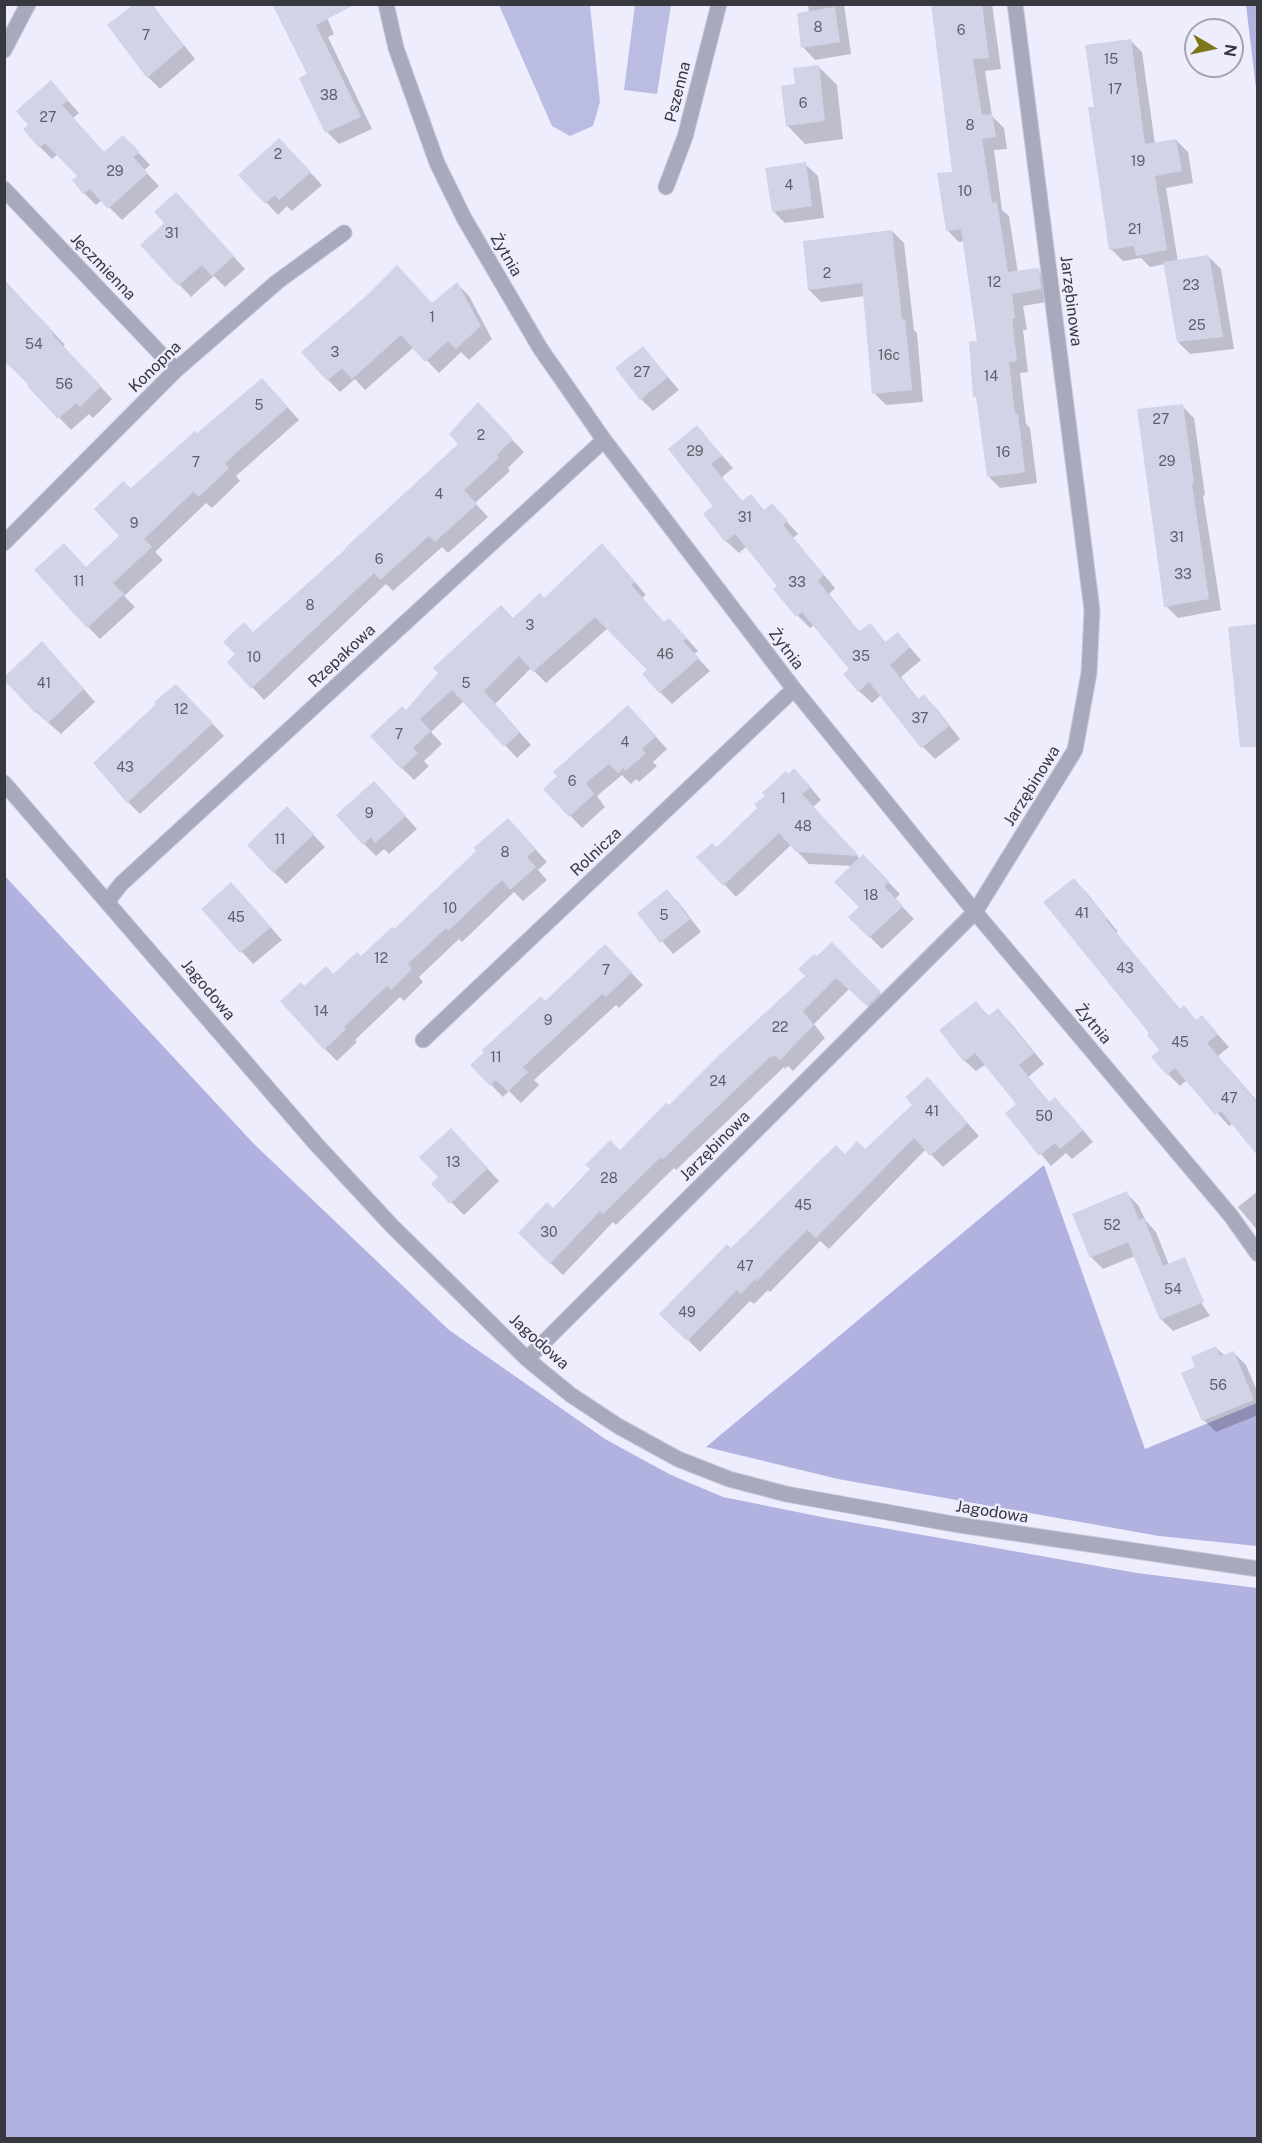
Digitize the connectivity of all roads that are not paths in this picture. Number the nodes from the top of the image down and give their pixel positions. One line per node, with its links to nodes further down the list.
1 (28, 4): 5 (street)
2 (386, 4): 10 (street, Żytnia)
3 (718, 4): 6 (street, Pszenna)
4 (1015, 4): 15 (street, Jarzębinowa)
5 (4, 50)
6 (666, 187)
7 (4, 189): 9 (street, Jęczmienna)
8 (344, 232): 9 (street, Konopna)
9 (176, 370): 11 (street, Konopna)
10 (604, 440): 12 (street, Żytnia); 14 (street, Rzepakowa)
11 (4, 543)
12 (794, 689): 15 (street, Żytnia); 16 (street, Rolnicza)
13 (4, 783): 14 (street, Jagodowa)
14 (107, 902): 18 (street, Jagodowa)
15 (975, 912): 17 (street, Żytnia); 18 (street, Jarzębinowa)
16 (423, 1040)
17 (1257, 1254)
18 (527, 1359): 19 (street, Jagodowa)
19 (1257, 1569)

